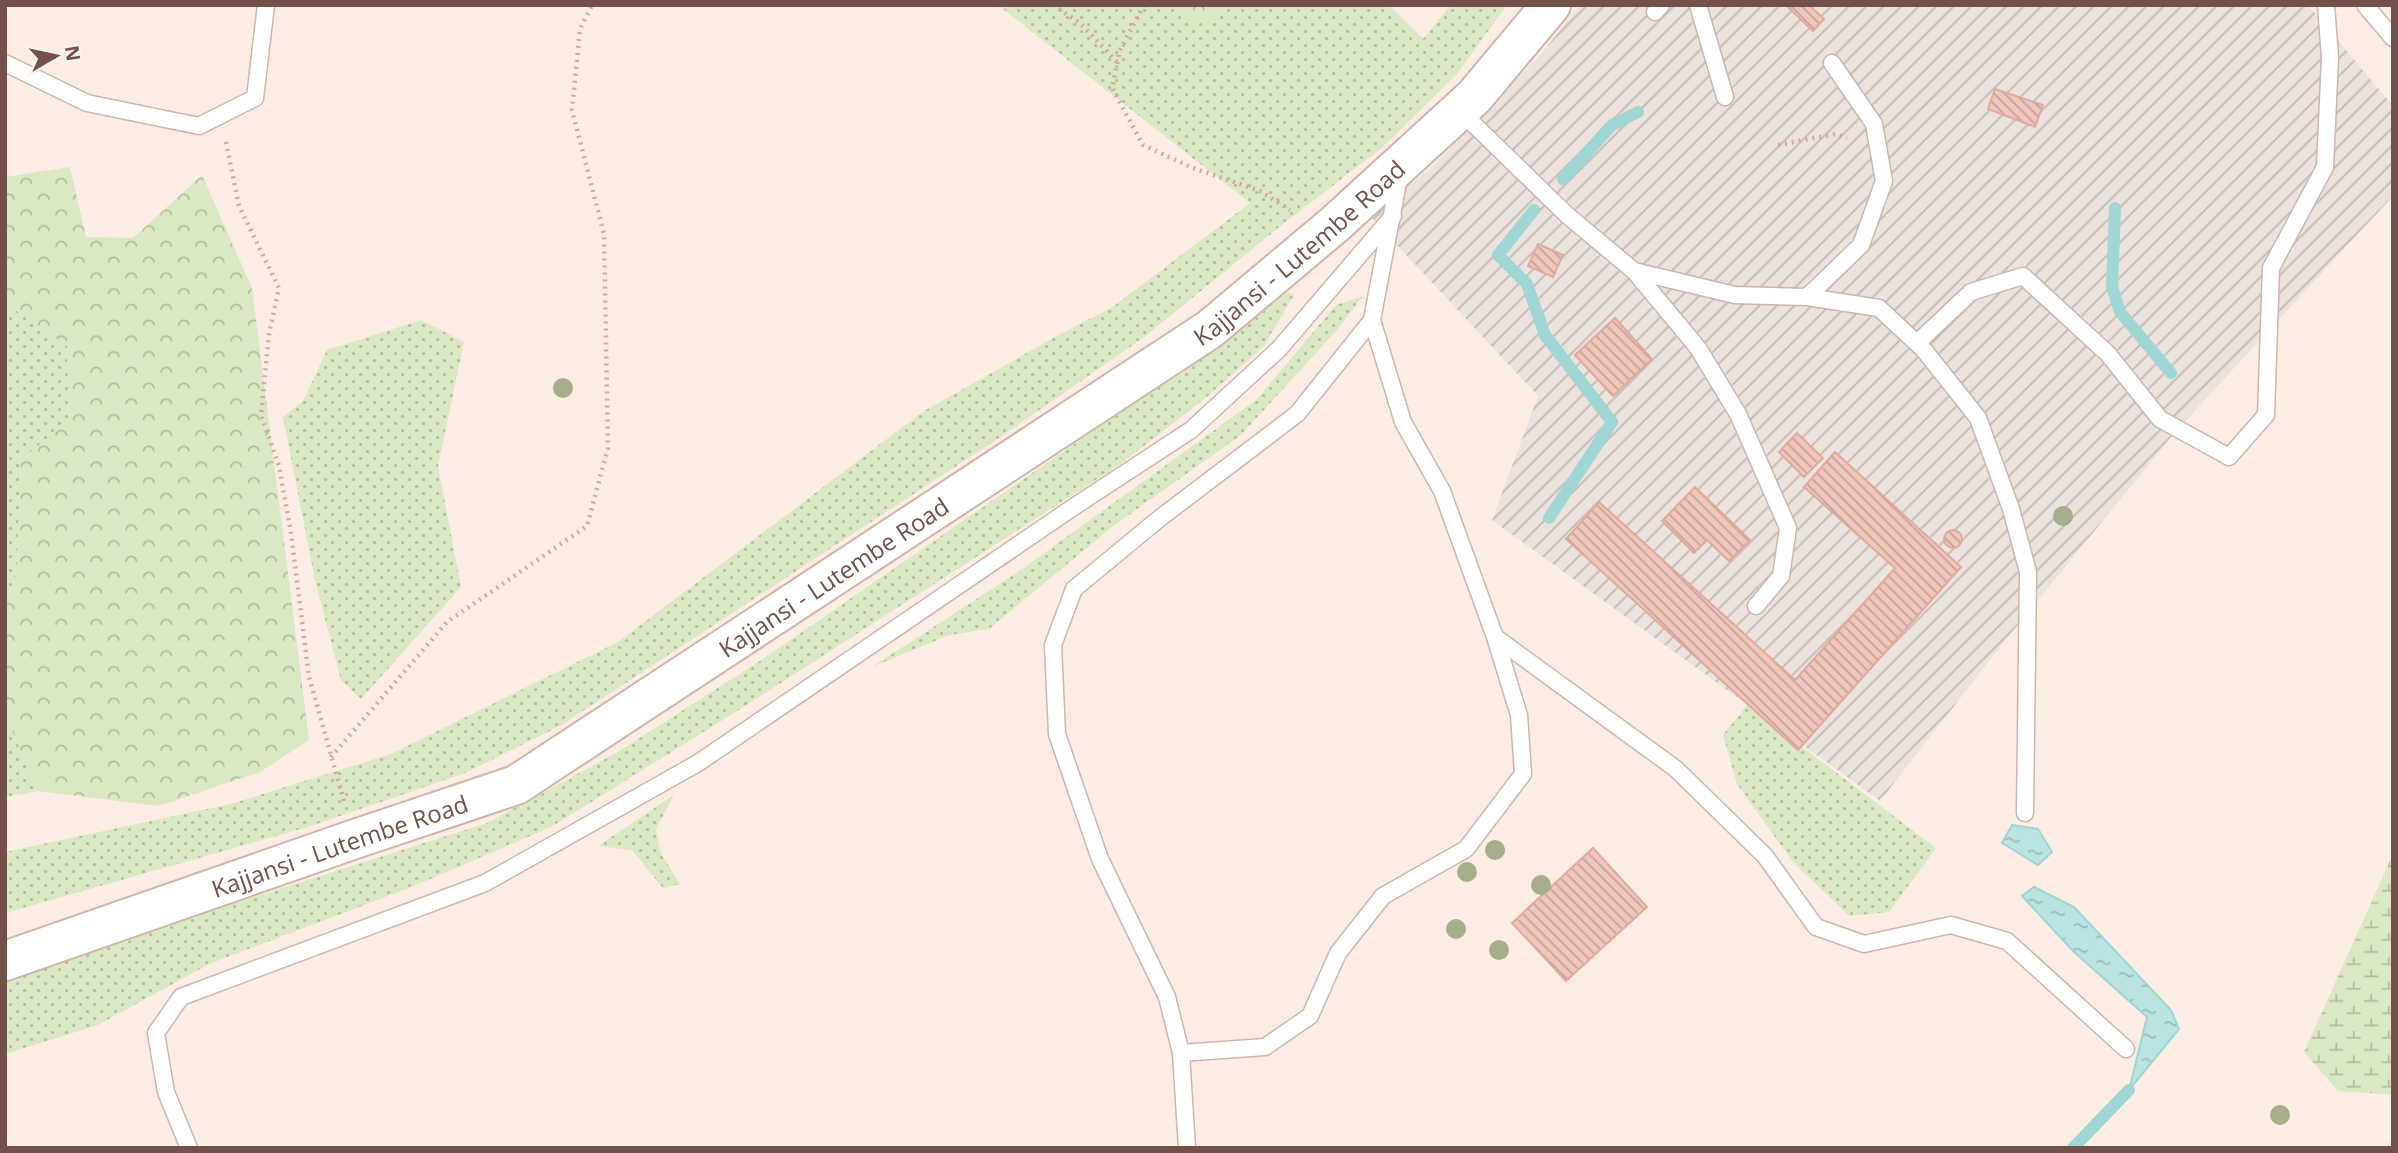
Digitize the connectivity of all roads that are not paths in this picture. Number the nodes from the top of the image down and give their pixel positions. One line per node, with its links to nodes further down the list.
1 (266, 5): 7 (lane)
2 (1551, 5): 10 (street, Kajjansi - Lutembe Road)
3 (1698, 5): 9 (lane)
4 (2326, 5): 16 (lane)
5 (2365, 5): 6 (lane)
6 (2393, 38)
7 (5, 63)
8 (1832, 63): 14 (lane)
9 (1725, 97)
10 (1459, 110): 11 (street, Kajjansi - Lutembe Road); 13 (lane)
11 (1401, 163): 12 (lane); 20 (street, Kajjansi - Lutembe Road)
12 (1393, 216): 15 (lane); 23 (lane)
13 (1634, 271): 14 (lane); 17 (lane)
14 (1807, 297): 16 (lane)
15 (1372, 320): 18 (lane); 22 (lane)
16 (1917, 343): 19 (lane)
17 (1756, 606)
18 (1495, 636): 21 (lane); 22 (lane)
19 (2025, 813)
20 (5, 961)
21 (2126, 1049)
22 (1181, 1053): 24 (lane)
23 (189, 1148)
24 (1187, 1148)

